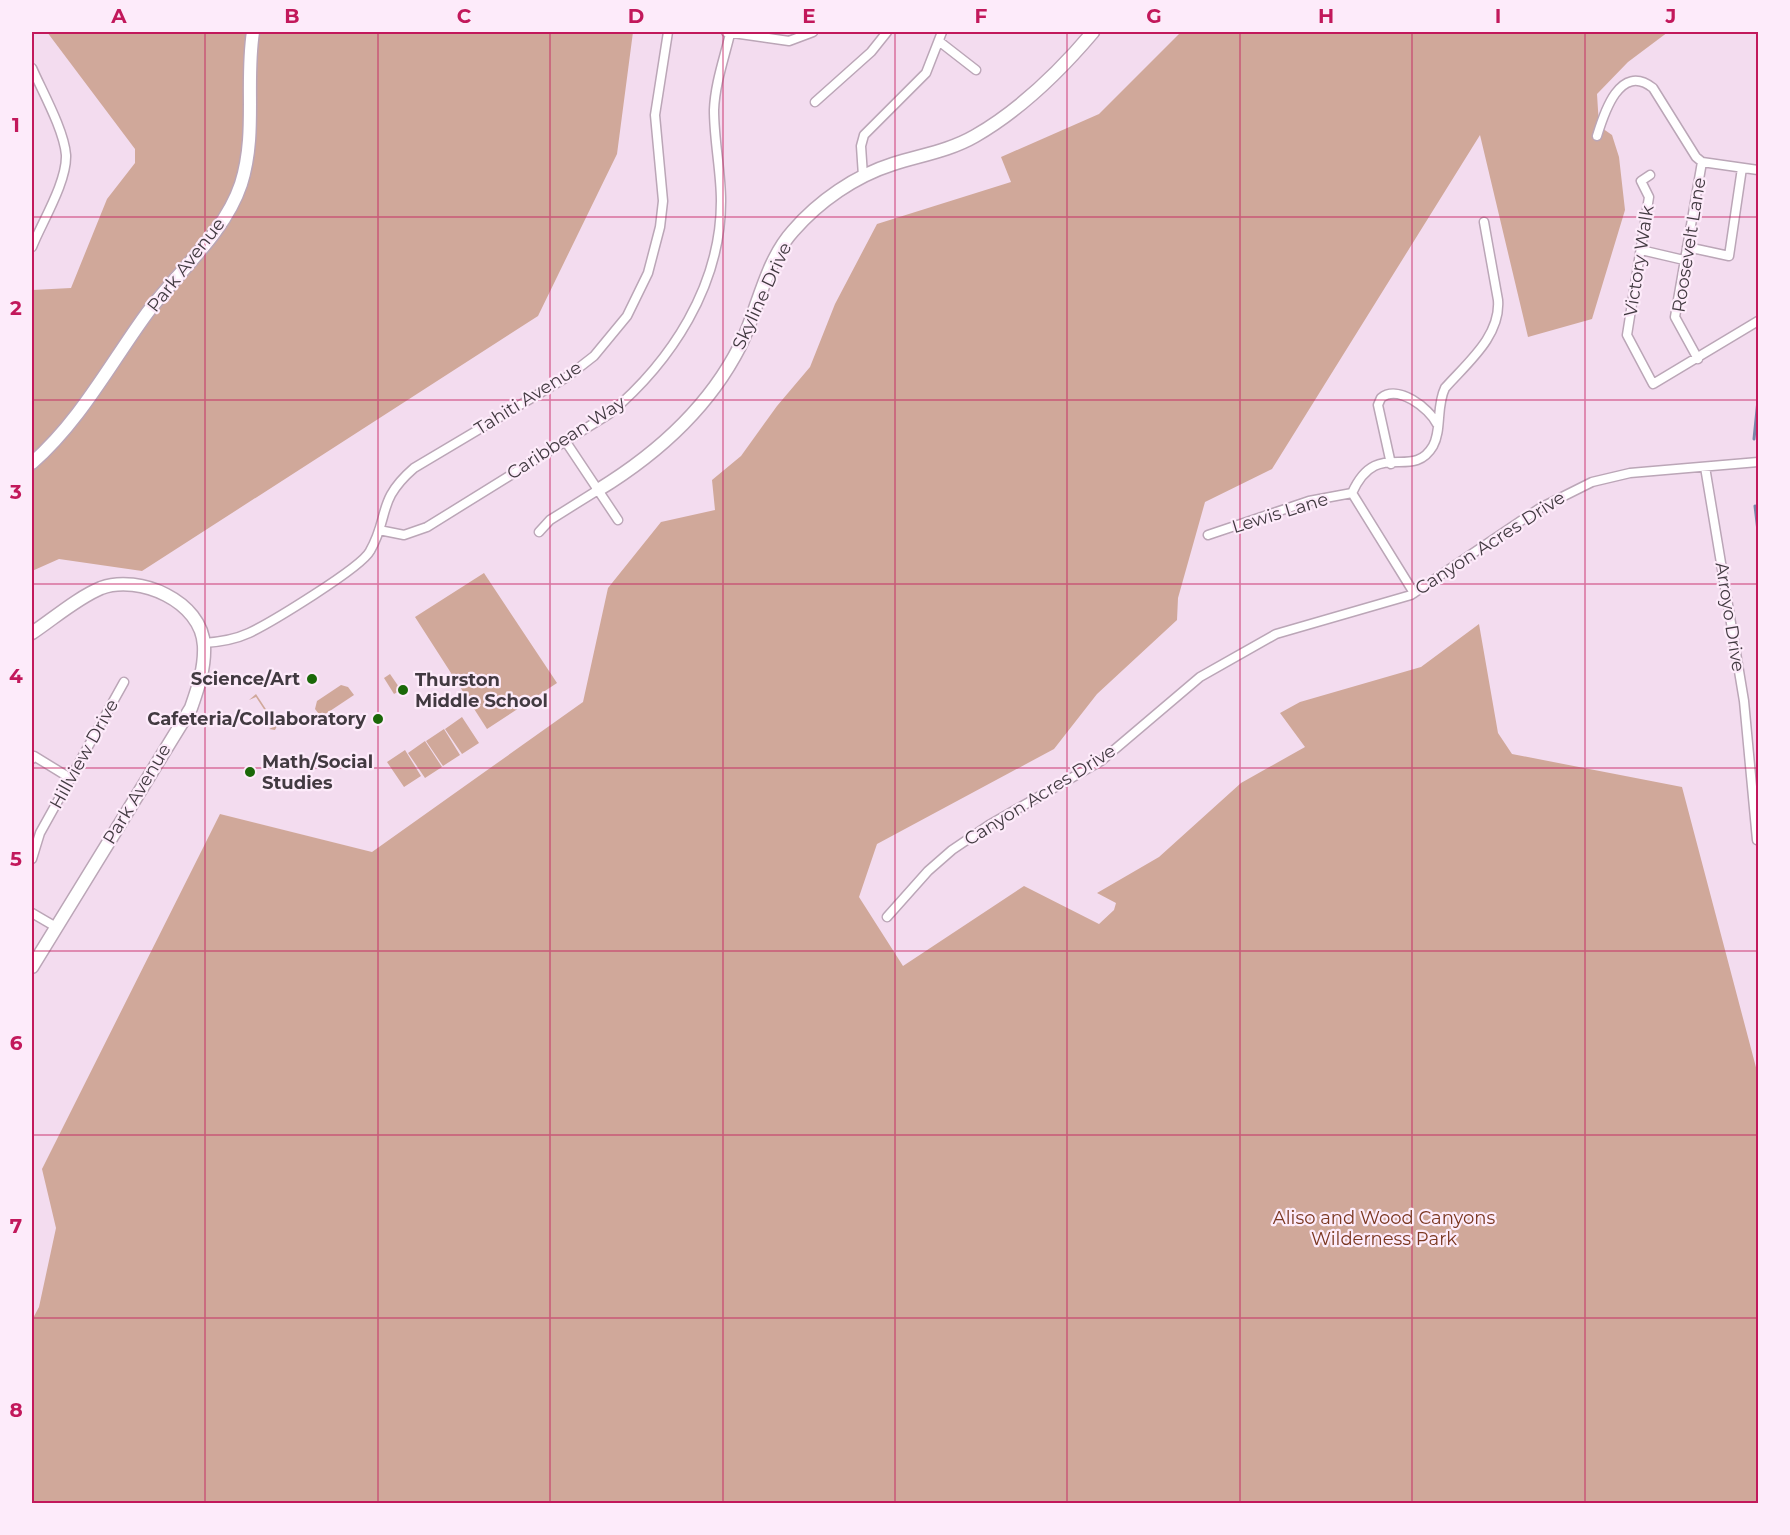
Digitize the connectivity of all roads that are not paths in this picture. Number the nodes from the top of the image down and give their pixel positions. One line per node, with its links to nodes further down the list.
1 (253, 32): 28 (main road, Park Avenue)
2 (668, 32): 34 (street, Tahiti Avenue)
3 (813, 32): 7 (street)
4 (887, 32): 11 (street)
5 (942, 32): 8 (street)
6 (1094, 32): 17 (main road, Skyline Drive)
7 (728, 33): 26 (street, Caribbean Way)
8 (940, 42): 10 (street); 17 (street)
9 (32, 68): 20 (street)
10 (976, 70)
11 (815, 102)
12 (1597, 136): 13 (street)
13 (1702, 162): 14 (street); 19 (street, Roosevelt Lane)
14 (1742, 168): 15 (street); 19 (street)
15 (1758, 170)
16 (1650, 175): 21 (street, Victory Walk)
17 (863, 176): 31 (main road, Skyline Drive)
18 (1484, 222): 25 (street)
19 (1687, 247): 22 (street, Roosevelt Lane)
20 (32, 248)
21 (1641, 250): 22 (street); 24 (street, Victory Walk)
22 (1684, 260): 24 (street, Roosevelt Lane)
23 (1758, 321): 24 (street)
24 (1698, 359)
25 (1437, 424): 29 (street); 29 (street)
26 (566, 442): 31 (street); 34 (street, Caribbean Way)
27 (1758, 462): 30 (street, Canyon Acres Drive)
28 (32, 463)
29 (1391, 464): 32 (street)
30 (1705, 467): 37 (street, Canyon Acres Drive); 43 (street, Arroyo Drive)
31 (598, 490): 33 (street); 35 (street, Skyline Drive)
32 (1352, 493): 36 (street, Lewis Lane); 37 (street)
33 (618, 520)
34 (378, 530): 39 (street, Tahiti Avenue)
35 (539, 532)
36 (1208, 535)
37 (1414, 593): 46 (street, Canyon Acres Drive)
38 (32, 633): 39 (main road, Park Avenue)
39 (204, 644): 47 (main road, Park Avenue)
40 (124, 682): 42 (street, Hillview Drive)
41 (32, 759): 42 (street)
42 (70, 778): 44 (street, Hillview Drive)
43 (1758, 840)
44 (32, 859)
45 (32, 913): 47 (street)
46 (887, 917)
47 (56, 927): 48 (main road, Park Avenue)
48 (32, 967)

